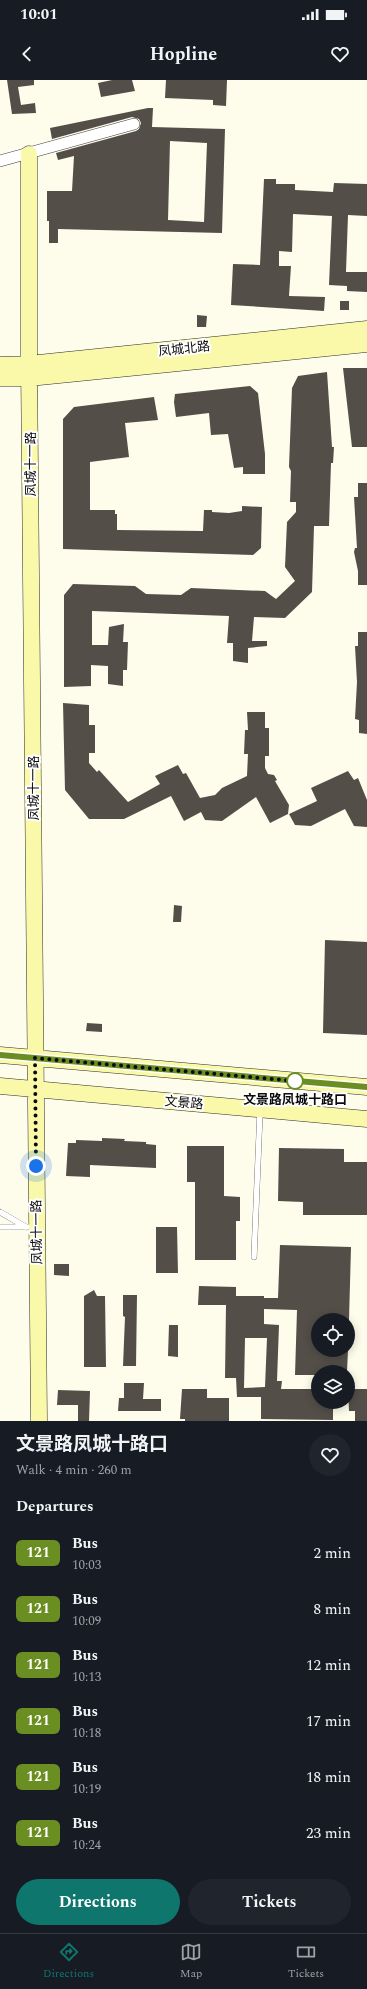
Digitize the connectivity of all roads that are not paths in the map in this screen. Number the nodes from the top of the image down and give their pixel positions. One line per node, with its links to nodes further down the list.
1 (134, 124): 2 (street)
2 (29, 154): 3 (street); 7 (main road, 凤城十一路)
3 (0, 161)
4 (367, 329): 7 (main road, 凤城北路)
5 (367, 344): 7 (main road, 凤城北路)
6 (0, 365): 7 (main road, 凤城北路)
7 (29, 371): 8 (main road, 凤城北路); 10 (main road, 凤城十一路)
8 (0, 378)
9 (0, 1055): 10 (main road)
10 (35, 1058): 12 (main road); 13 (main road, 凤城十一路)
11 (0, 1086): 13 (main road, 文景路)
12 (367, 1087)
13 (35, 1089): 14 (main road, 文景路); 18 (main road, 凤城十一路)
14 (260, 1109): 15 (main road, 文景路); 19 (lane)
15 (367, 1119)
16 (0, 1212): 18 (lane)
17 (0, 1227): 18 (lane)
18 (31, 1227): 20 (main road, 凤城十一路)
19 (254, 1257)
20 (39, 1421)

